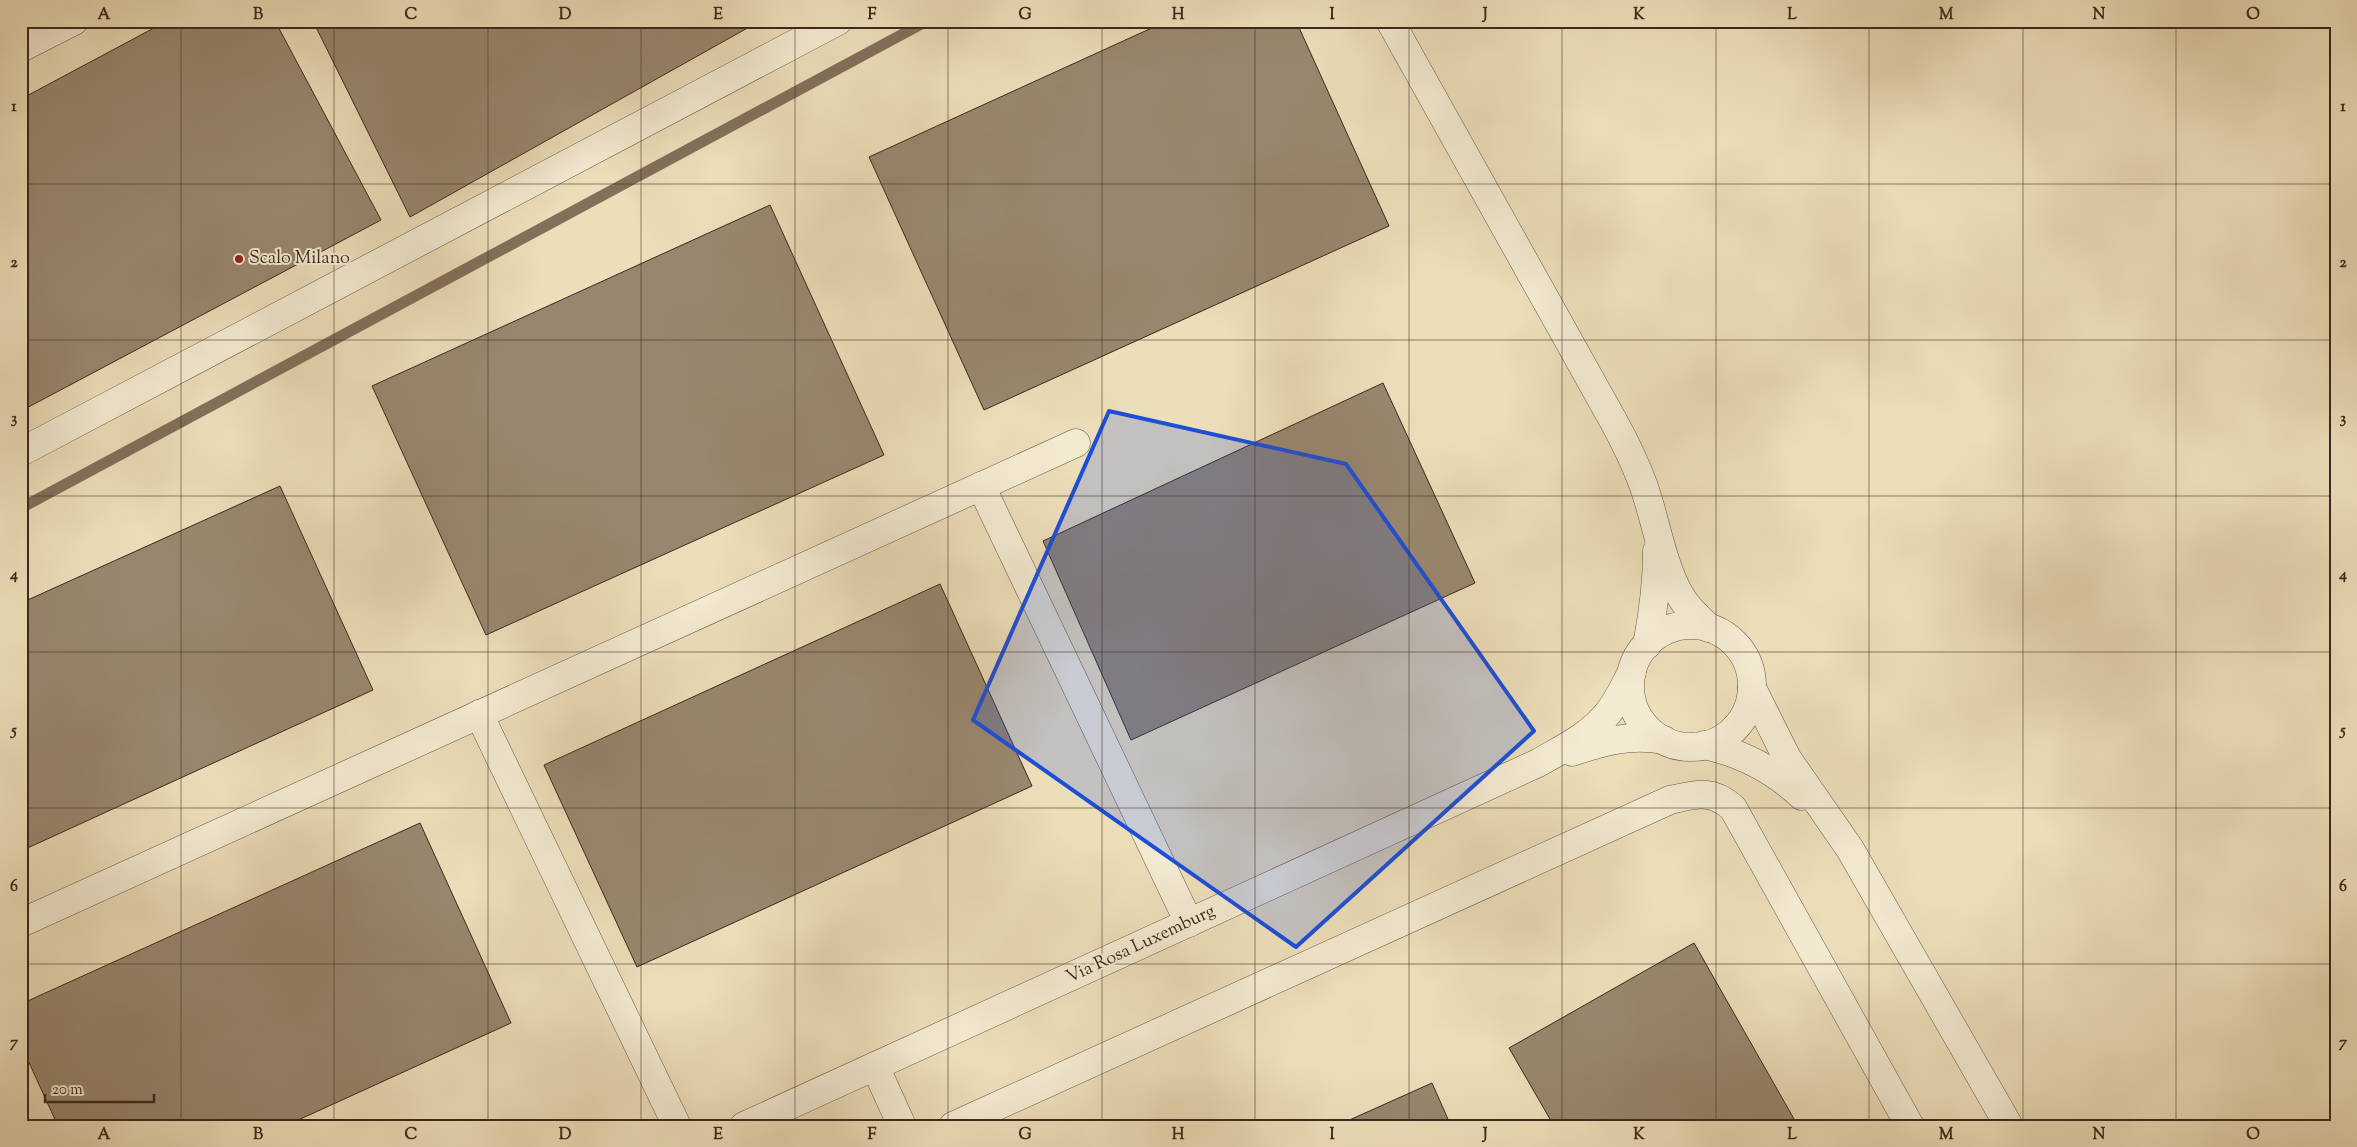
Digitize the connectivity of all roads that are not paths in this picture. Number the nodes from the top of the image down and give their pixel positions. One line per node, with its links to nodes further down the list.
1 (74, 21): 4 (street)
2 (838, 21): 6 (street)
3 (1390, 21): 8 (street)
4 (21, 48)
5 (1076, 443): 7 (street)
6 (21, 452)
7 (981, 486): 13 (street); 19 (street)
8 (1653, 515): 9 (street); 10 (street)
9 (1709, 628): 10 (street); 12 (street)
10 (1647, 645): 11 (street)
11 (1632, 672): 14 (street); 16 (street)
12 (1752, 688): 15 (street); 17 (street)
13 (479, 714): 18 (street); 22 (street)
14 (1664, 740): 15 (street); 16 (street)
15 (1704, 745): 17 (street)
16 (1538, 763): 19 (street, Via Rosa Luxemburg)
17 (1826, 817): 20 (street)
18 (21, 923)
19 (1188, 923): 21 (street, Via Rosa Luxemburg)
20 (1969, 1055): 27 (street); 28 (street)
21 (875, 1066): 23 (street, Via Rosa Luxemburg); 24 (street)
22 (677, 1126)
23 (744, 1126)
24 (902, 1126)
25 (953, 1126): 26 (street)
26 (1910, 1126)
27 (1998, 1126)
28 (2009, 1126)

